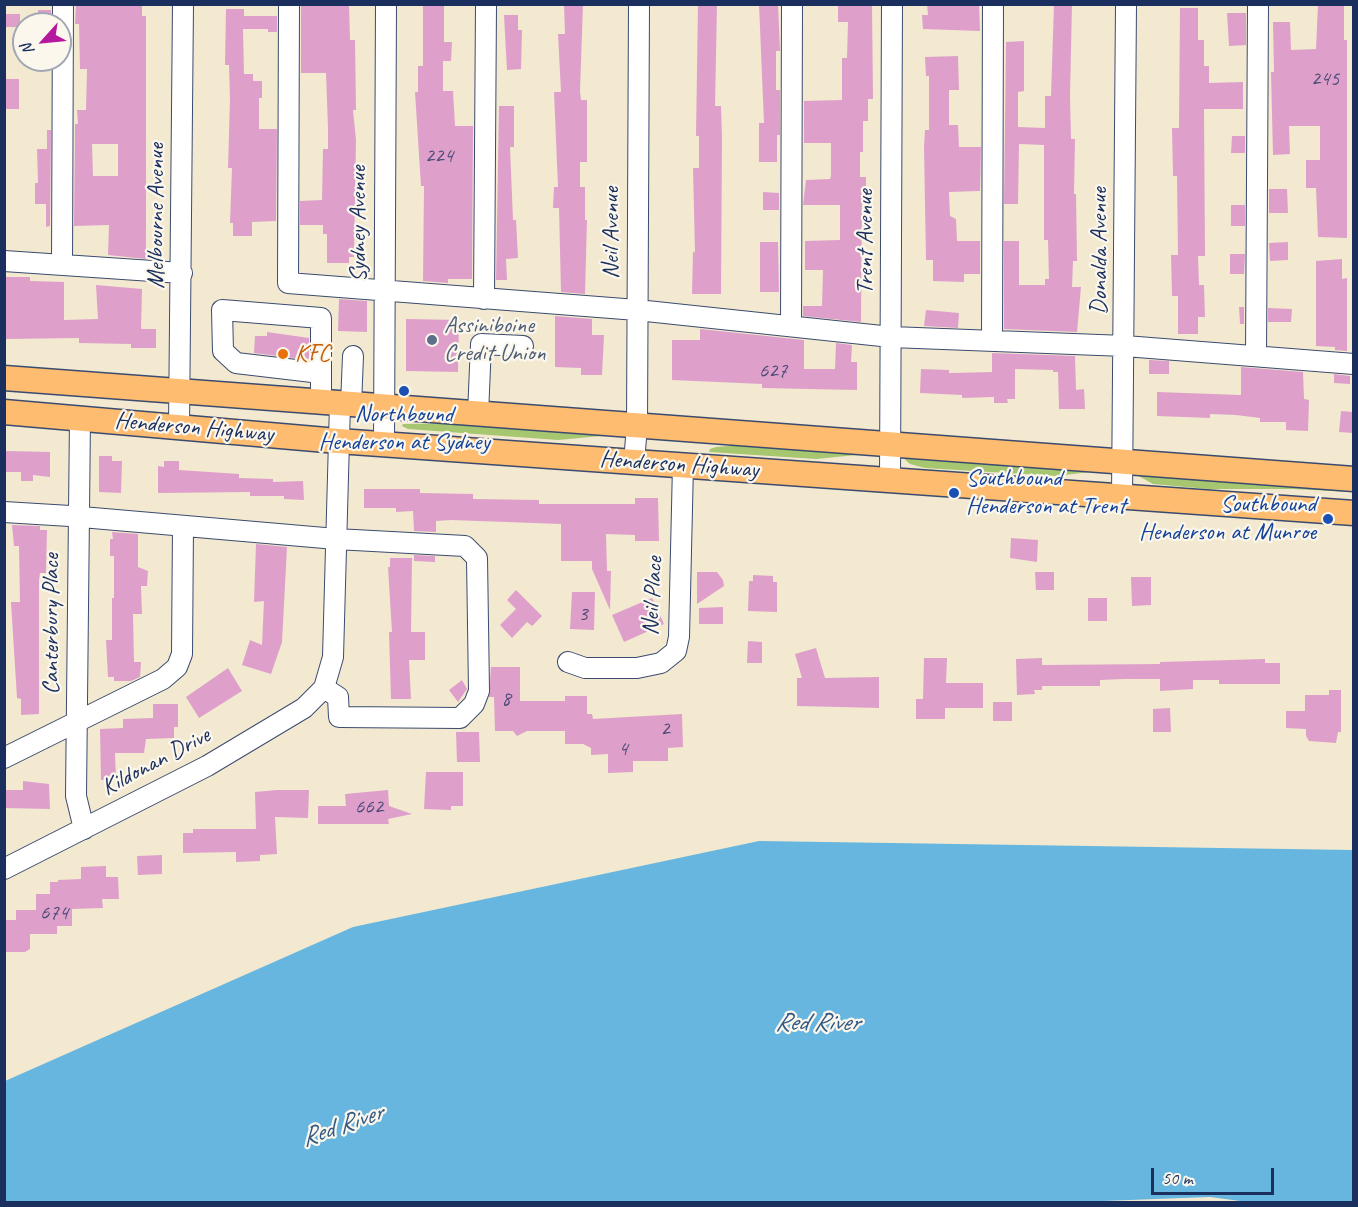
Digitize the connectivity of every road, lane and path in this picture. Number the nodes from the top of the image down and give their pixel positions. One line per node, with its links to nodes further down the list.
1 (63, 4): 13 (street)
2 (183, 4): 14 (street, Melbourne Avenue)
3 (289, 4): 15 (street)
4 (386, 4): 15 (street, Sydney Avenue)
5 (486, 4): 16 (street)
6 (639, 4): 17 (street, Neil Avenue)
7 (792, 4): 18 (street)
8 (892, 4): 19 (street, Trent Avenue)
9 (993, 4): 20 (street)
10 (1126, 4): 22 (street, Donalda Avenue)
11 (1258, 4): 24 (street)
12 (4, 261): 13 (street)
13 (62, 265): 14 (street)
14 (182, 273): 28 (street, Melbourne Avenue)
15 (384, 292): 16 (street); 30 (street, Sydney Avenue)
16 (484, 299): 17 (street)
17 (637, 310): 18 (street); 34 (street, Neil Avenue)
18 (790, 326): 19 (street)
19 (891, 337): 20 (street); 39 (street, Trent Avenue)
20 (992, 341): 22 (street)
21 (523, 346): 32 (street)
22 (1125, 346): 24 (street); 41 (street, Donalda Avenue)
23 (353, 356): 29 (street)
24 (1256, 356): 25 (street)
25 (1353, 364)
26 (321, 373): 26 (street); 29 (street)
27 (4, 378): 28 (main road, Henderson Highway)
28 (181, 391): 29 (main road, Henderson Highway); 35 (street, Melbourne Avenue)
29 (337, 404): 30 (main road, Henderson Highway); 37 (street, Kildonan Drive)
30 (384, 407): 32 (main road, Henderson Highway); 38 (street, Sydney Avenue)
31 (4, 412): 33 (main road, Henderson Highway)
32 (478, 414): 34 (main road, Henderson Highway)
33 (80, 418): 35 (main road, Henderson Highway); 48 (street, Canterbury Place)
34 (637, 426): 36 (main road, Henderson Highway); 40 (street, Neil Avenue)
35 (179, 427): 37 (main road, Henderson Highway)
36 (686, 429): 39 (main road, Henderson Highway); 42 (main road)
37 (338, 441): 38 (main road, Henderson Highway); 50 (street, Kildonan Drive)
38 (384, 443): 40 (main road, Henderson Highway)
39 (889, 444): 41 (main road, Henderson Highway); 43 (street, Trent Avenue)
40 (634, 462): 42 (main road, Henderson Highway)
41 (1124, 462): 44 (main road, Henderson Highway); 45 (street, Donalda Avenue)
42 (683, 465): 43 (main road, Henderson Highway); 51 (street, Neil Place)
43 (890, 479): 45 (main road, Henderson Highway)
44 (1353, 479)
45 (1122, 497): 47 (main road, Henderson Highway)
46 (4, 512): 48 (street)
47 (1353, 513)
48 (78, 517): 49 (street); 53 (street, Canterbury Place)
49 (183, 526): 50 (street); 53 (street)
50 (336, 539): 52 (street, Kildonan Drive); 52 (street)
51 (568, 662)
52 (324, 688): 55 (street, Kildonan Drive)
53 (77, 722): 54 (street); 55 (street, Canterbury Place)
54 (4, 758)
55 (84, 829): 56 (street, Kildonan Drive)
56 (4, 869)

